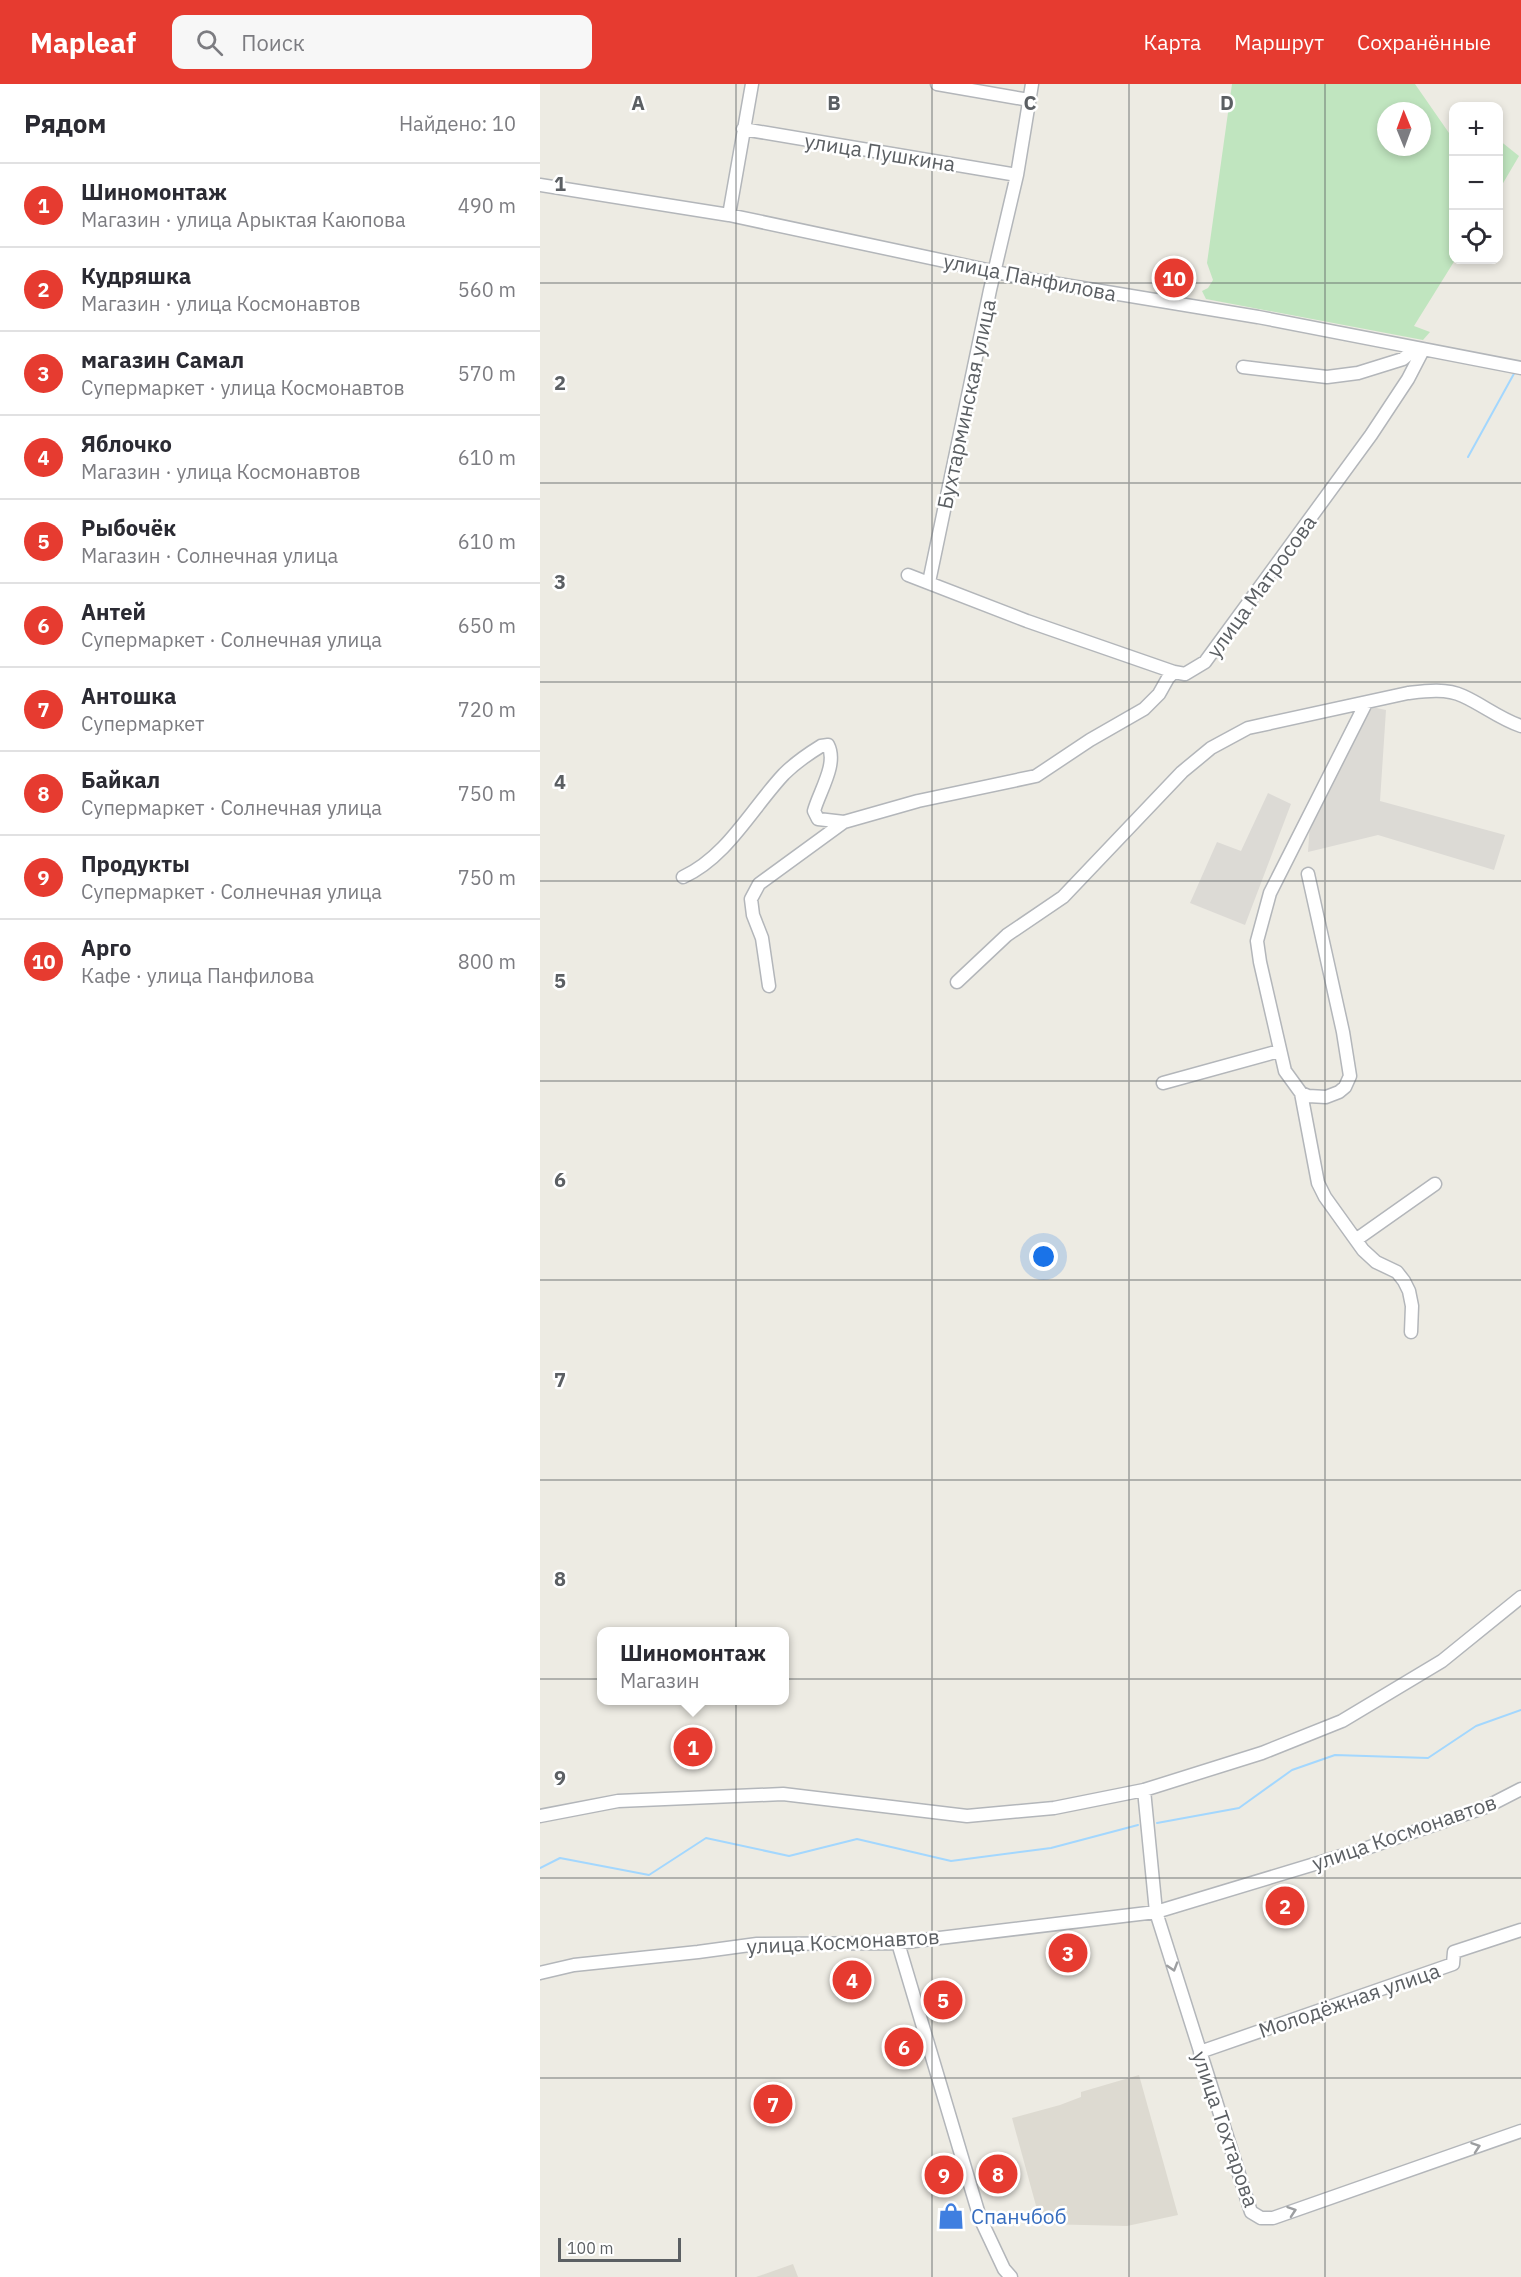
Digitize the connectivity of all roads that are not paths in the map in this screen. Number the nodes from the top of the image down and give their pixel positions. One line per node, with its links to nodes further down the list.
1 (752, 84): 5 (street)
2 (937, 84): 4 (street)
3 (1032, 84): 4 (street, Бухтарминская улица)
4 (1029, 100): 6 (street, Бухтарминская улица)
5 (743, 129): 6 (street, улица Пушкина); 8 (street)
6 (1017, 175): 9 (street, Бухтарминская улица)
7 (540, 185): 8 (street, улица Панфилова)
8 (729, 214): 9 (street, улица Панфилова)
9 (995, 271): 10 (street, улица Панфилова); 14 (street, Бухтарминская улица)
10 (1419, 349): 11 (street); 12 (street, улица Панфилова); 15 (street, улица Матросова)
11 (1243, 367)
12 (1521, 368)
13 (908, 575): 14 (street)
14 (929, 582): 15 (street)
15 (1173, 672): 18 (street)
16 (1366, 703): 17 (street); 21 (street); 23 (street)
17 (1521, 726)
18 (844, 822): 20 (street); 22 (street)
19 (1308, 874): 25 (street)
20 (683, 877)
21 (957, 982)
22 (769, 986)
23 (1280, 1051): 24 (street); 25 (street)
24 (1163, 1083)
25 (1301, 1093): 27 (street)
26 (1435, 1184): 27 (street)
27 (1357, 1239): 28 (street)
28 (1411, 1332)
29 (1521, 1597): 31 (street)
30 (1521, 1789): 33 (street, улица Космонавтов)
31 (1144, 1790): 32 (street); 33 (street, улица Тохтарова)
32 (540, 1816)
33 (1156, 1912): 35 (street, улица Космонавтов); 37 (street, улица Тохтарова, one-way to 37)
34 (1521, 1930): 37 (street, Молодёжная улица)
35 (897, 1942): 36 (street, улица Космонавтов); 39 (street)
36 (540, 1973)
37 (1200, 2052): 38 (street, улица Тохтарова, one-way to 38)
38 (1521, 2131)
39 (1011, 2277)

